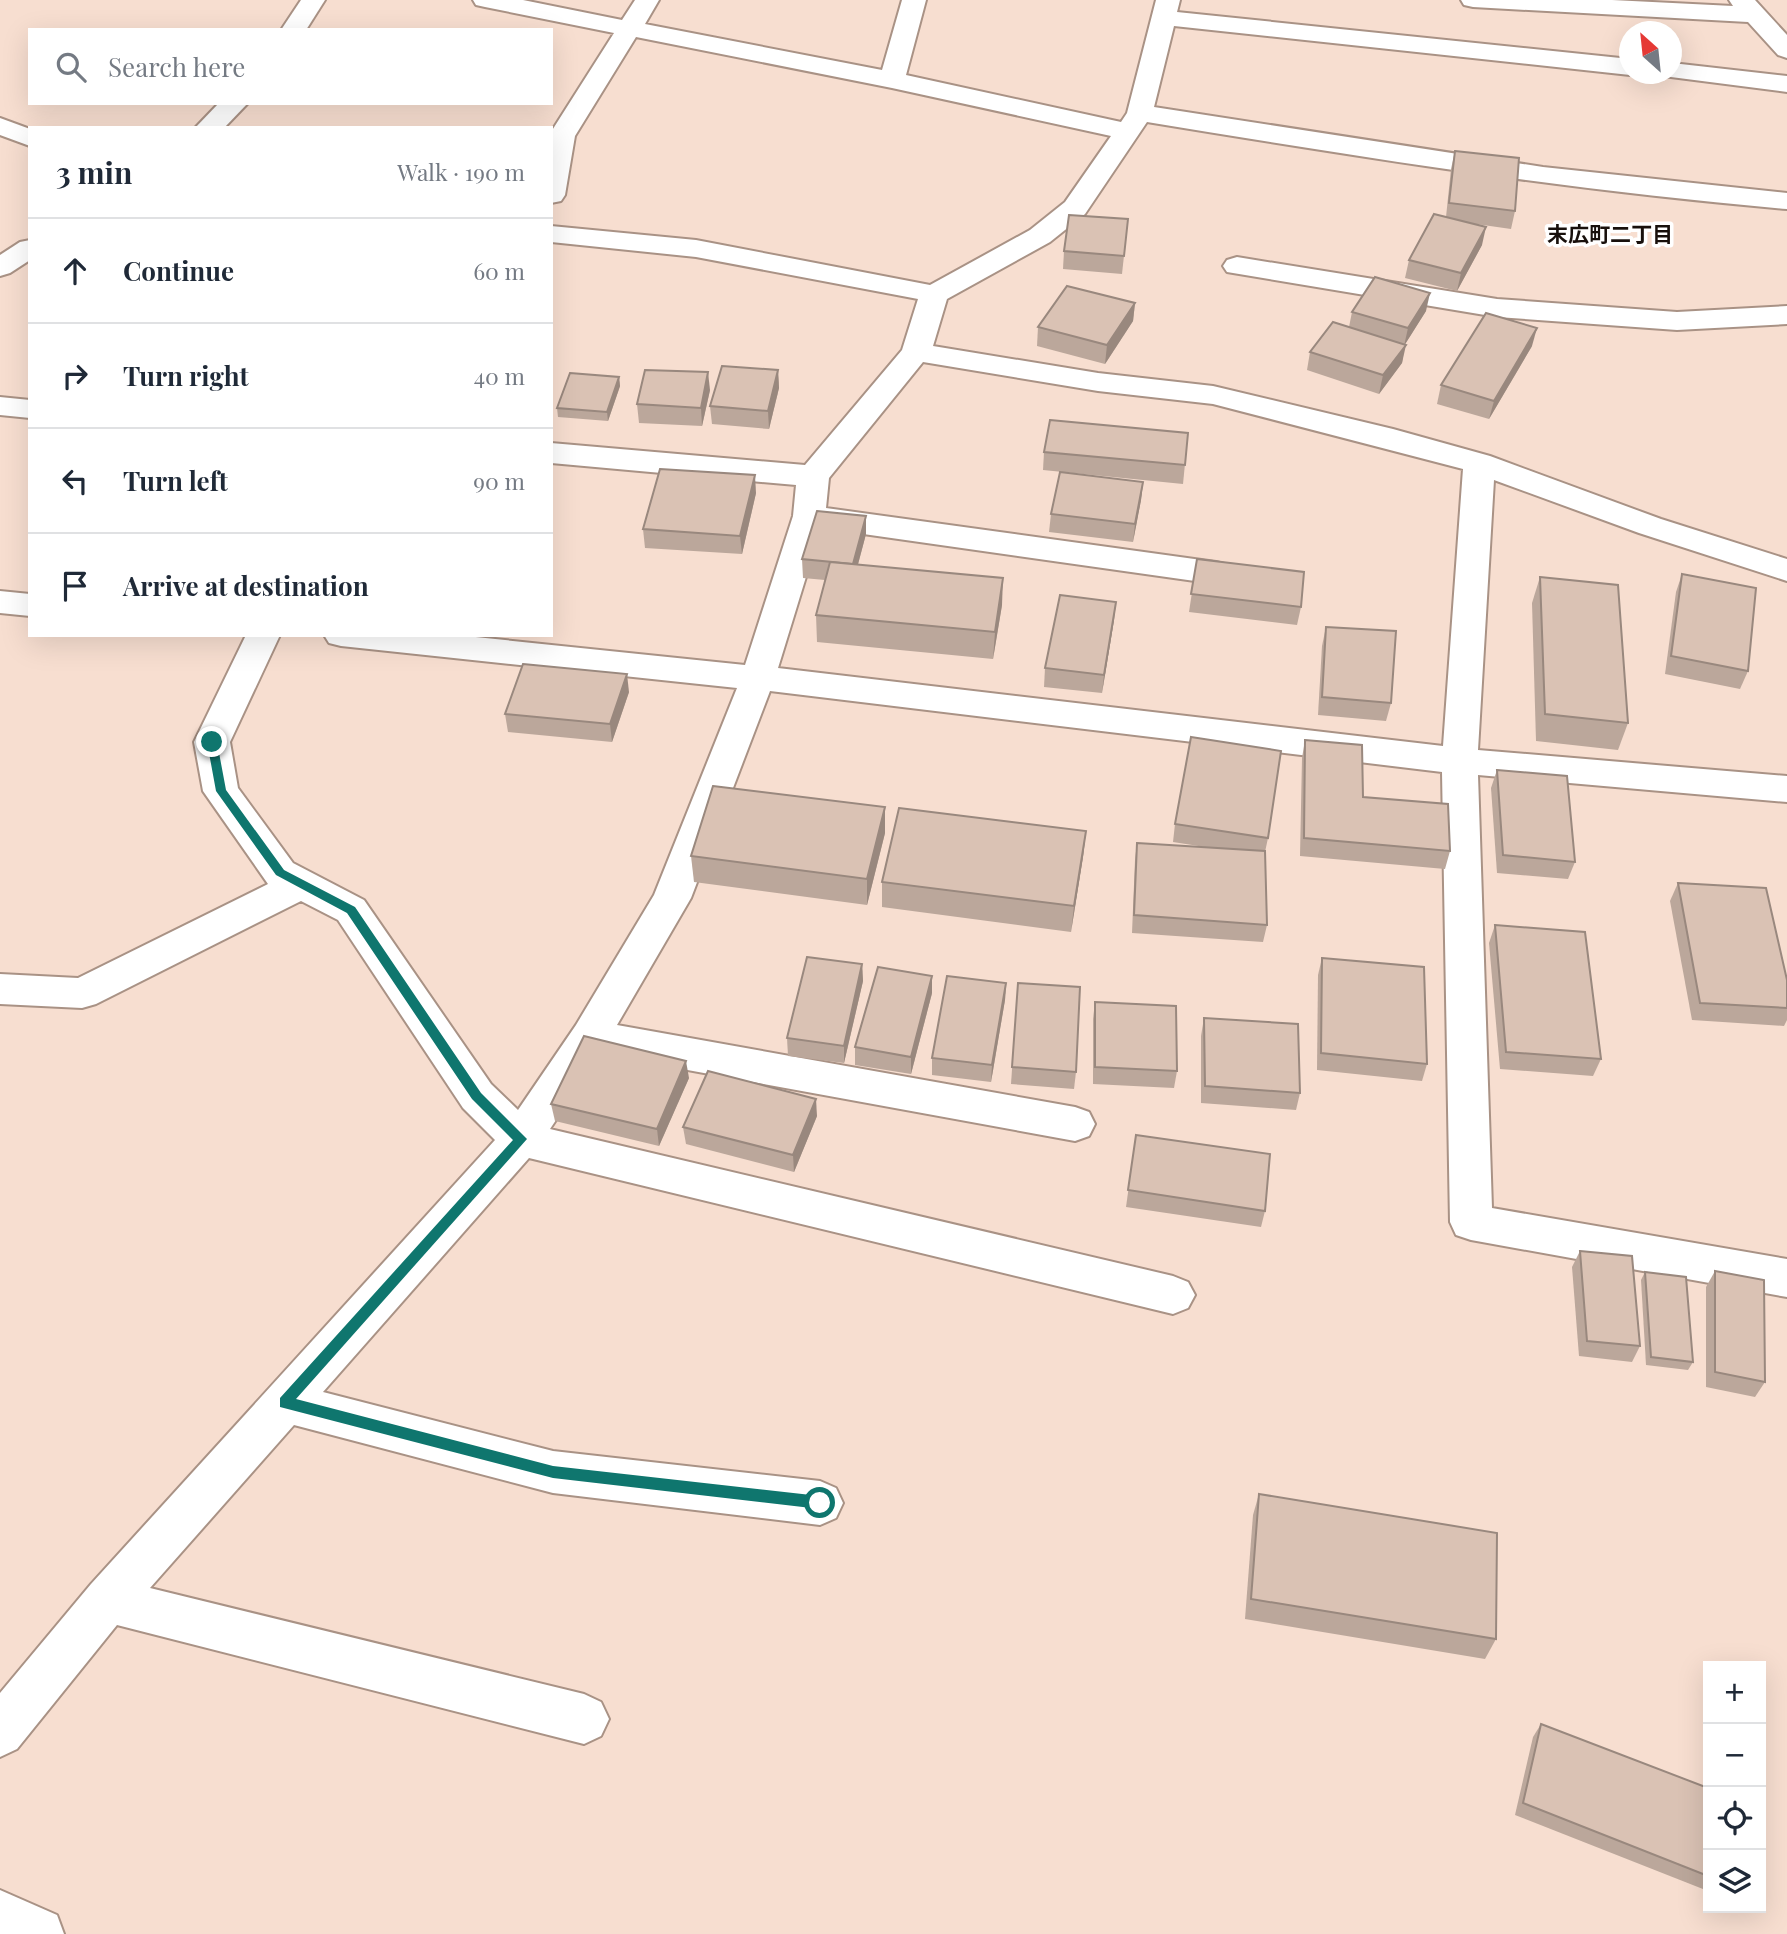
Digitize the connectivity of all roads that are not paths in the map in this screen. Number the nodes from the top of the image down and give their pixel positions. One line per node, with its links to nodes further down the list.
1 (313, 0): 8 (street)
2 (485, 0): 9 (street)
3 (647, 0): 9 (street)
4 (914, 0): 13 (street)
5 (1473, 0): 6 (street)
6 (1748, 8): 10 (street)
7 (1167, 9): 11 (street); 16 (street)
8 (294, 28)
9 (628, 28): 13 (street); 20 (street)
10 (1787, 50)
11 (1619, 66)
12 (1682, 72): 14 (street)
13 (892, 80): 16 (street)
14 (1787, 84)
15 (233, 105): 18 (street)
16 (1133, 122): 21 (street); 26 (street)
17 (0, 126): 19 (street)
18 (210, 126)
19 (28, 137)
20 (553, 184)
21 (1787, 201)
22 (553, 234): 26 (street)
23 (28, 249): 25 (street)
24 (1237, 266): 27 (street)
25 (0, 267)
26 (934, 294): 28 (street)
27 (1787, 315)
28 (916, 352): 32 (street); 33 (street)
29 (0, 406): 30 (street)
30 (28, 409)
31 (553, 453): 33 (street)
32 (1479, 463): 35 (street); 42 (street)
33 (813, 476): 34 (street)
34 (809, 516): 36 (street); 41 (street)
35 (1787, 570)
36 (1216, 573)
37 (0, 602): 38 (street)
38 (28, 605)
39 (262, 637): 44 (street)
40 (361, 637): 41 (street)
41 (758, 677): 42 (street); 46 (street)
42 (1460, 761): 43 (street); 49 (street)
43 (1787, 789)
44 (301, 884): 45 (street); 48 (street)
45 (0, 989)
46 (590, 1036): 47 (street); 48 (street)
47 (1075, 1124)
48 (521, 1139): 50 (street); 51 (street)
49 (1787, 1278)
50 (1173, 1296)
51 (285, 1402): 52 (street); 53 (street)
52 (820, 1503)
53 (108, 1600): 54 (street); 55 (street)
54 (584, 1718)
55 (0, 1732)
56 (0, 1916): 57 (street)
57 (38, 1934)

